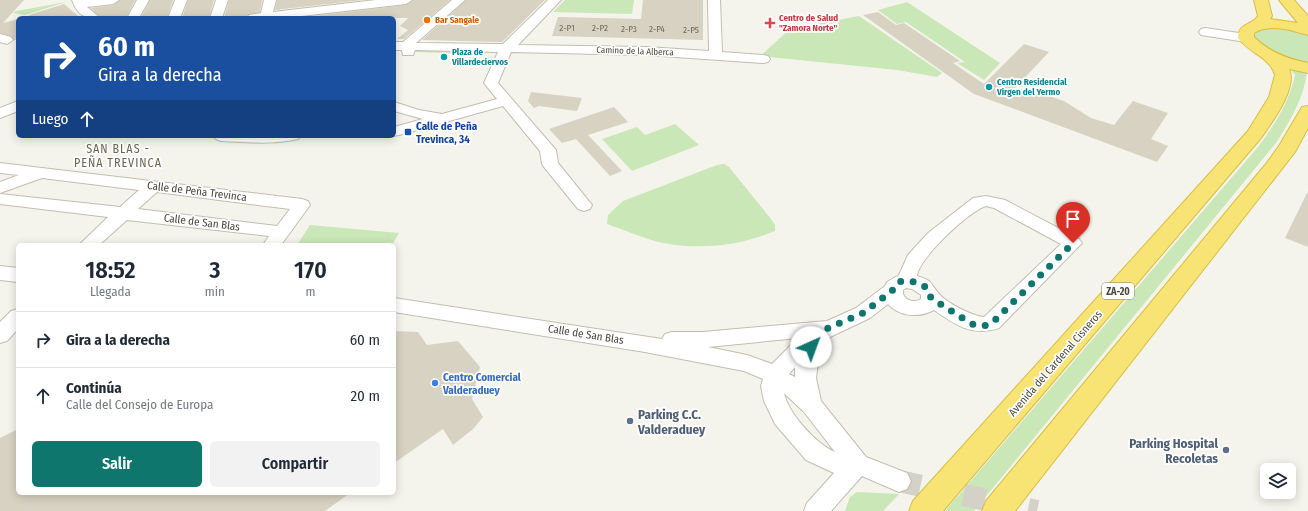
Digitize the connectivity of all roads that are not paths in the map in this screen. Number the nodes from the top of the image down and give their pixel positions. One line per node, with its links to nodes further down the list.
1 (113, 0): 12 (street)
2 (142, 0): 16 (street)
3 (181, 0): 17 (street)
4 (222, 0): 18 (street)
5 (270, 0): 19 (street)
6 (406, 0): 13 (street)
7 (459, 0): 28 (street)
8 (555, 0): 30 (street)
9 (714, 0): 31 (street)
10 (1261, 0): 22 (highway)
11 (1286, 0): 23 (highway)
12 (78, 2): 15 (street)
13 (362, 3): 14 (street); 21 (street)
14 (315, 10): 20 (street)
15 (91, 16)
16 (134, 16)
17 (175, 16)
18 (217, 16)
19 (266, 16)
20 (273, 16)
21 (362, 16)
22 (1259, 25): 24 (highway); 26 (highway)
23 (1308, 26)
24 (1308, 30)
25 (1205, 32): 26 (street)
26 (1246, 38): 33 (highway)
27 (396, 47): 28 (street)
28 (409, 50): 29 (street); 30 (street)
29 (396, 52)
30 (504, 53): 31 (street, Camino de la Alberca); 35 (street)
31 (716, 56): 32 (street, Camino de la Alberca)
32 (763, 59)
33 (1274, 59): 34 (highway); 68 (highway, Avenida del Cardenal Cisneros / ZA-20)
34 (1308, 68)
35 (506, 101): 41 (street); 50 (street)
36 (16, 106): 39 (street)
37 (396, 107): 41 (street)
38 (1308, 111): 69 (highway)
39 (0, 114)
40 (16, 118): 42 (street)
41 (445, 119): 43 (street)
42 (0, 123)
43 (396, 131)
44 (0, 164): 46 (street, Calle de Peña Trevinca)
45 (0, 168): 46 (street, Calle de Peña Trevinca)
46 (42, 172): 47 (street, Calle de Peña Trevinca); 48 (street)
47 (154, 186): 51 (street); 52 (street, Calle de Peña Trevinca)
48 (0, 188)
49 (0, 199): 51 (street, Calle de San Blas)
50 (584, 205)
51 (122, 213): 52 (street, Calle de San Blas); 53 (street)
52 (277, 239)
53 (90, 243)
54 (0, 274): 55 (street)
55 (16, 275)
56 (900, 286): 57 (street); 57 (street); 57 (street); 60 (street)
57 (931, 298)
58 (396, 305): 62 (street, Calle de San Blas)
59 (16, 318): 61 (street)
60 (828, 328): 62 (street); 63 (street); 64 (street)
61 (0, 335)
62 (603, 337): 63 (street, Calle de San Blas)
63 (775, 375): 64 (street, Calle de San Blas); 65 (street)
64 (812, 405): 65 (street, Calle de San Blas)
65 (858, 464): 66 (street); 67 (street)
66 (899, 480)
67 (816, 511)
68 (924, 511)
69 (997, 511)

